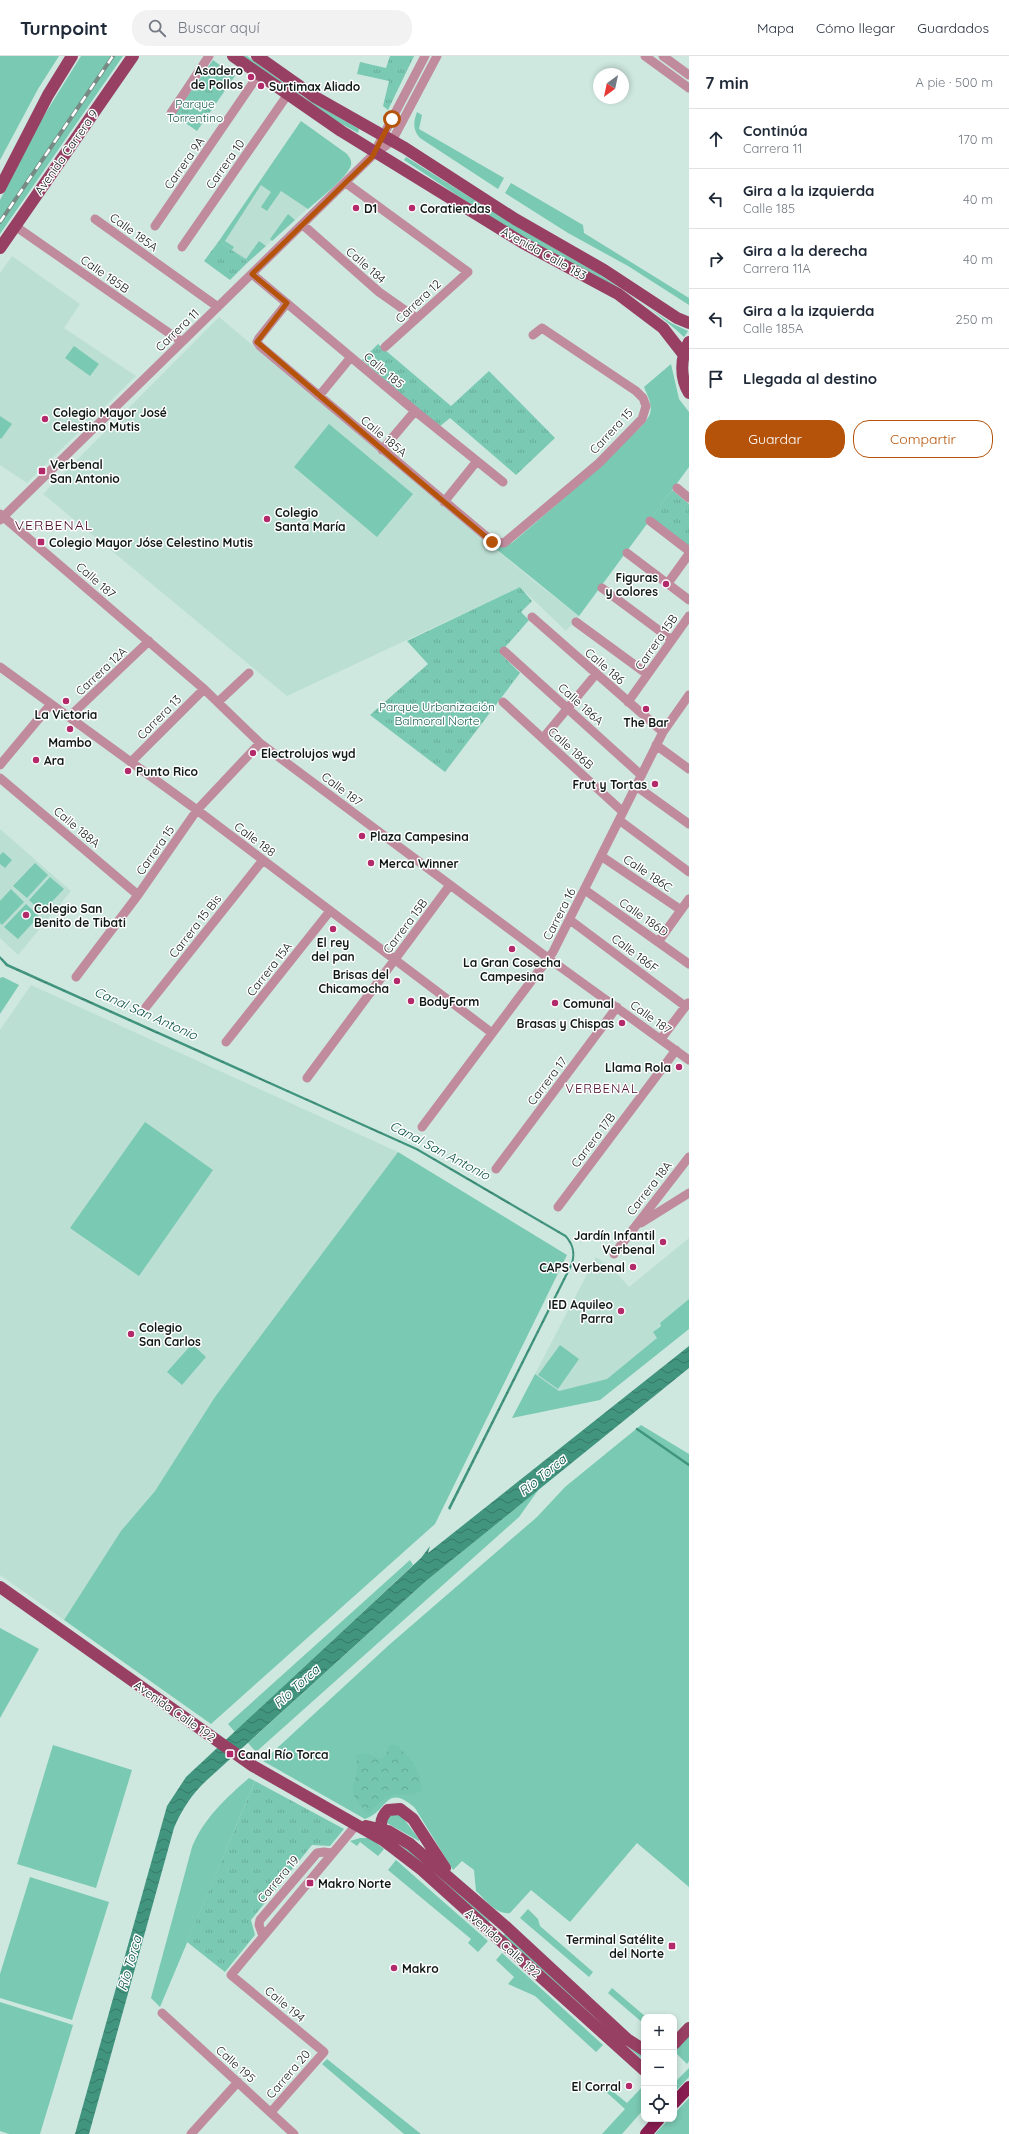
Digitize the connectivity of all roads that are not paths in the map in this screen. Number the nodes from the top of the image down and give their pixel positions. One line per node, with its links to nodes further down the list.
1 (72, 56): 18 (main road)
2 (133, 56): 21 (main road, Avenida Carrera 9)
3 (209, 56): 14 (street)
4 (234, 56): 10 (main road, Avenida Calle 183)
5 (257, 56): 15 (main road, Avenida Calle 183)
6 (425, 56): 15 (street, Carrera 11)
7 (437, 56): 15 (street, Carrera 11)
8 (645, 56): 12 (street)
9 (663, 56): 11 (street)
10 (259, 74): 13 (main road, Avenida Calle 183); 22 (street, Carrera 9A)
11 (689, 75)
12 (688, 86)
13 (288, 94): 16 (main road, Avenida Calle 183); 23 (street, Carrera 10)
14 (171, 114)
15 (388, 138): 16 (street, Carrera 11); 29 (main road, Avenida Calle 183)
16 (374, 154): 17 (street, Carrera 11); 34 (main road, Avenida Calle 183)
17 (346, 183): 20 (street, Carrera 11); 28 (street, Carrera 12)
18 (0, 186)
19 (95, 219): 27 (street, Calle 185A)
20 (303, 225): 25 (street, Carrera 11); 28 (street, Calle 184)
21 (15, 226): 24 (main road, Avenida Carrera 9); 31 (street, Calle 185B)
22 (155, 226)
23 (182, 247)
24 (0, 248)
25 (252, 274): 26 (street, Calle 185); 27 (street, Carrera 11)
26 (287, 303): 35 (street, Calle 185); 37 (street, Calle 185A)
27 (218, 307): 31 (street, Carrera 11)
28 (416, 318): 33 (street, Carrera 12)
29 (689, 323)
30 (533, 335): 47 (street, Carrera 15)
31 (182, 342): 45 (street, Carrera 11)
32 (689, 342): 34 (main road)
33 (385, 347)
34 (684, 355): 36 (main road)
35 (351, 358): 37 (street); 38 (street, Calle 185)
36 (689, 393)
37 (319, 396): 39 (street, Calle 185A)
38 (415, 411): 39 (street); 40 (street, Calle 185)
39 (382, 450): 44 (street, Calle 185A)
40 (477, 461): 41 (street, Calle 185); 44 (street)
41 (503, 482)
42 (677, 488): 43 (street)
43 (689, 498)
44 (444, 502): 47 (street, Calle 185A)
45 (1, 517): 58 (street, Calle 187)
46 (650, 521): 48 (street)
47 (498, 544)
48 (689, 551)
49 (627, 553): 51 (street)
50 (689, 554): 51 (street)
51 (668, 584): 53 (street)
52 (602, 588): 57 (street)
53 (689, 600)
54 (689, 616): 57 (street, Carrera 15B)
55 (532, 617): 62 (street, Calle 186)
56 (576, 622): 63 (street)
57 (672, 640): 63 (street, Carrera 15B)
58 (149, 641): 64 (street, Calle 187); 71 (street, Carrera 12A)
59 (504, 651): 70 (street, Calle 186A)
60 (0, 667): 69 (street, Calle 188)
61 (249, 673): 66 (street)
62 (596, 674): 68 (street, Calle 186); 70 (street)
63 (648, 674): 68 (street, Carrera 15B)
64 (204, 689): 66 (street, Calle 187); 76 (street, Carrera 13)
65 (689, 695): 72 (street, Carrera 16)
66 (218, 702): 74 (street, Calle 187)
67 (502, 702): 73 (street, Calle 186B)
68 (628, 702): 72 (street, Calle 186)
69 (51, 704): 71 (street, Calle 188); 77 (street)
70 (567, 708): 73 (street); 79 (street, Calle 186A)
71 (69, 717): 76 (street, Calle 188)
72 (663, 732): 75 (street, Carrera 16)
73 (543, 738): 83 (street, Calle 186B)
74 (260, 743): 82 (street, Carrera 15); 89 (street, Calle 187)
75 (656, 744): 78 (street); 79 (street, Carrera 16)
76 (131, 762): 82 (street, Calle 188)
77 (0, 765)
78 (689, 769)
79 (641, 776): 81 (street, Carrera 16)
80 (0, 778): 91 (street, Calle 188A)
81 (636, 786): 83 (street, Carrera 16); 85 (street)
82 (197, 810): 87 (street, Calle 188); 91 (street, Carrera 15)
83 (623, 812): 84 (street, Carrera 16)
84 (619, 820): 86 (street, Carrera 16); 88 (street)
85 (689, 824)
86 (602, 856): 90 (street, Carrera 16); 93 (street, Calle 186C)
87 (263, 860): 94 (street, Calle 188); 102 (street, Carrera 15 Bis)
88 (689, 872)
89 (450, 885): 97 (street, Calle 187); 98 (street, Carrera 15B)
90 (585, 890): 95 (street, Carrera 16); 96 (street, Calle 186D)
91 (138, 895): 100 (street, Carrera 15)
92 (689, 898): 93 (street)
93 (681, 910): 96 (street)
94 (330, 911): 98 (street, Calle 188); 106 (street, Carrera 15A)
95 (570, 920): 97 (street, Carrera 16); 101 (street, Calle 186F)
96 (658, 942): 99 (street, Calle 186D)
97 (548, 958): 103 (street, Calle 187); 104 (street, Carrera 16)
98 (395, 960): 104 (street, Calle 188); 109 (street, Carrera 15B)
99 (689, 964)
100 (76, 977)
101 (687, 1004): 105 (street)
102 (146, 1007)
103 (617, 1007): 105 (street, Calle 187); 112 (street, Carrera 17)
104 (492, 1033): 110 (street, Carrera 16)
105 (661, 1039): 107 (street, Calle 187)
106 (226, 1042)
107 (676, 1050): 108 (street, Calle 187); 114 (street, Carrera 17B)
108 (689, 1060)
109 (307, 1078)
110 (422, 1127)
111 (689, 1157): 115 (street, Carrera 18A)
112 (496, 1169)
113 (689, 1193): 115 (street)
114 (558, 1206)
115 (635, 1226): 116 (street, Carrera 18A)
116 (614, 1254)
117 (0, 1587): 118 (main road, Avenida Calle 192)
118 (357, 1824): 119 (main road, Avenida Calle 192); 120 (main road, Avenida Calle 192); 124 (street, Carrera 19)
119 (382, 1829): 120 (main road); 121 (main road, Avenida Calle 192); 121 (main road)
120 (390, 1845): 123 (main road, Avenida Calle 192)
121 (453, 1880): 122 (main road, Avenida Calle 192)
122 (505, 1926): 123 (main road); 128 (main road, Avenida Calle 192)
123 (495, 1936): 130 (main road, Avenida Calle 192)
124 (231, 1975): 129 (street, Calle 194)
125 (162, 2013): 131 (street, Calle 195)
126 (689, 2028): 127 (main road)
127 (677, 2041)
128 (641, 2048)
129 (324, 2052): 134 (street, Carrera 20)
130 (641, 2067)
131 (238, 2082): 134 (street, Calle 195); 136 (street)
132 (689, 2087): 133 (highway)
133 (677, 2100)
134 (271, 2112): 137 (street, Calle 195)
135 (656, 2122): 138 (highway)
136 (191, 2134)
137 (294, 2134)
138 (646, 2134)

